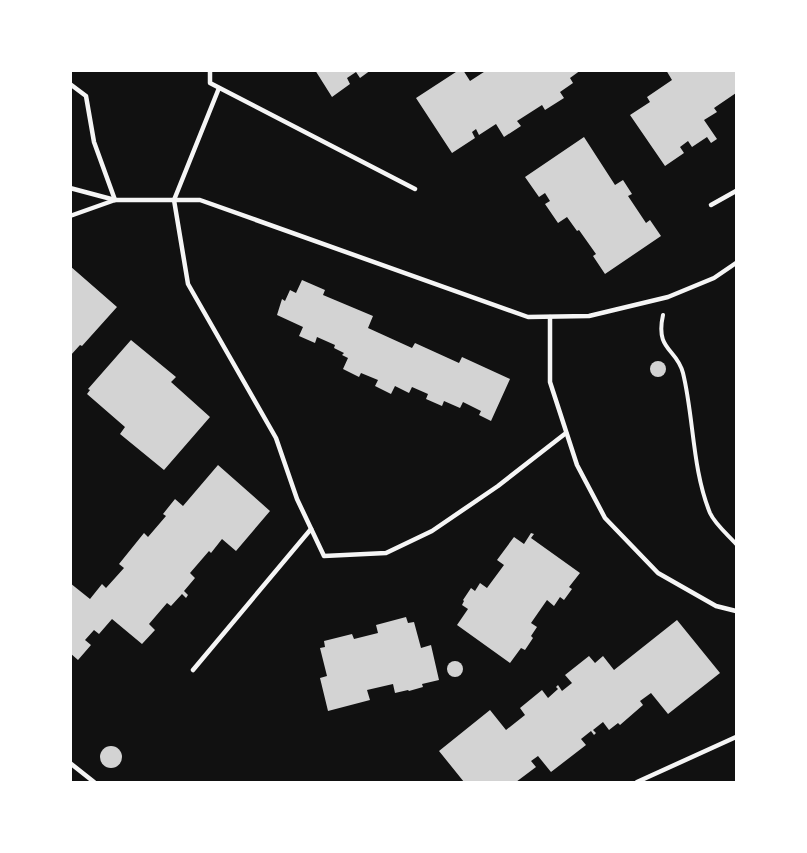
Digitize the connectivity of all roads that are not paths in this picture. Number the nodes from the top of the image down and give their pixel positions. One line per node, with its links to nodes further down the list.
1 (210, 70): 3 (lane)
2 (70, 84): 7 (lane)
3 (219, 88): 5 (lane); 8 (lane)
4 (70, 188): 7 (lane)
5 (415, 189)
6 (736, 191): 9 (lane)
7 (115, 200): 8 (lane); 10 (lane)
8 (174, 200): 12 (lane); 14 (lane)
9 (711, 205)
10 (70, 216)
11 (736, 263): 12 (lane)
12 (550, 317): 13 (lane)
13 (566, 433): 14 (lane); 15 (lane)
14 (312, 529): 16 (lane)
15 (736, 611)
16 (193, 670)
17 (736, 737): 20 (lane)
18 (70, 763): 19 (lane)
19 (94, 783)
20 (637, 783)

